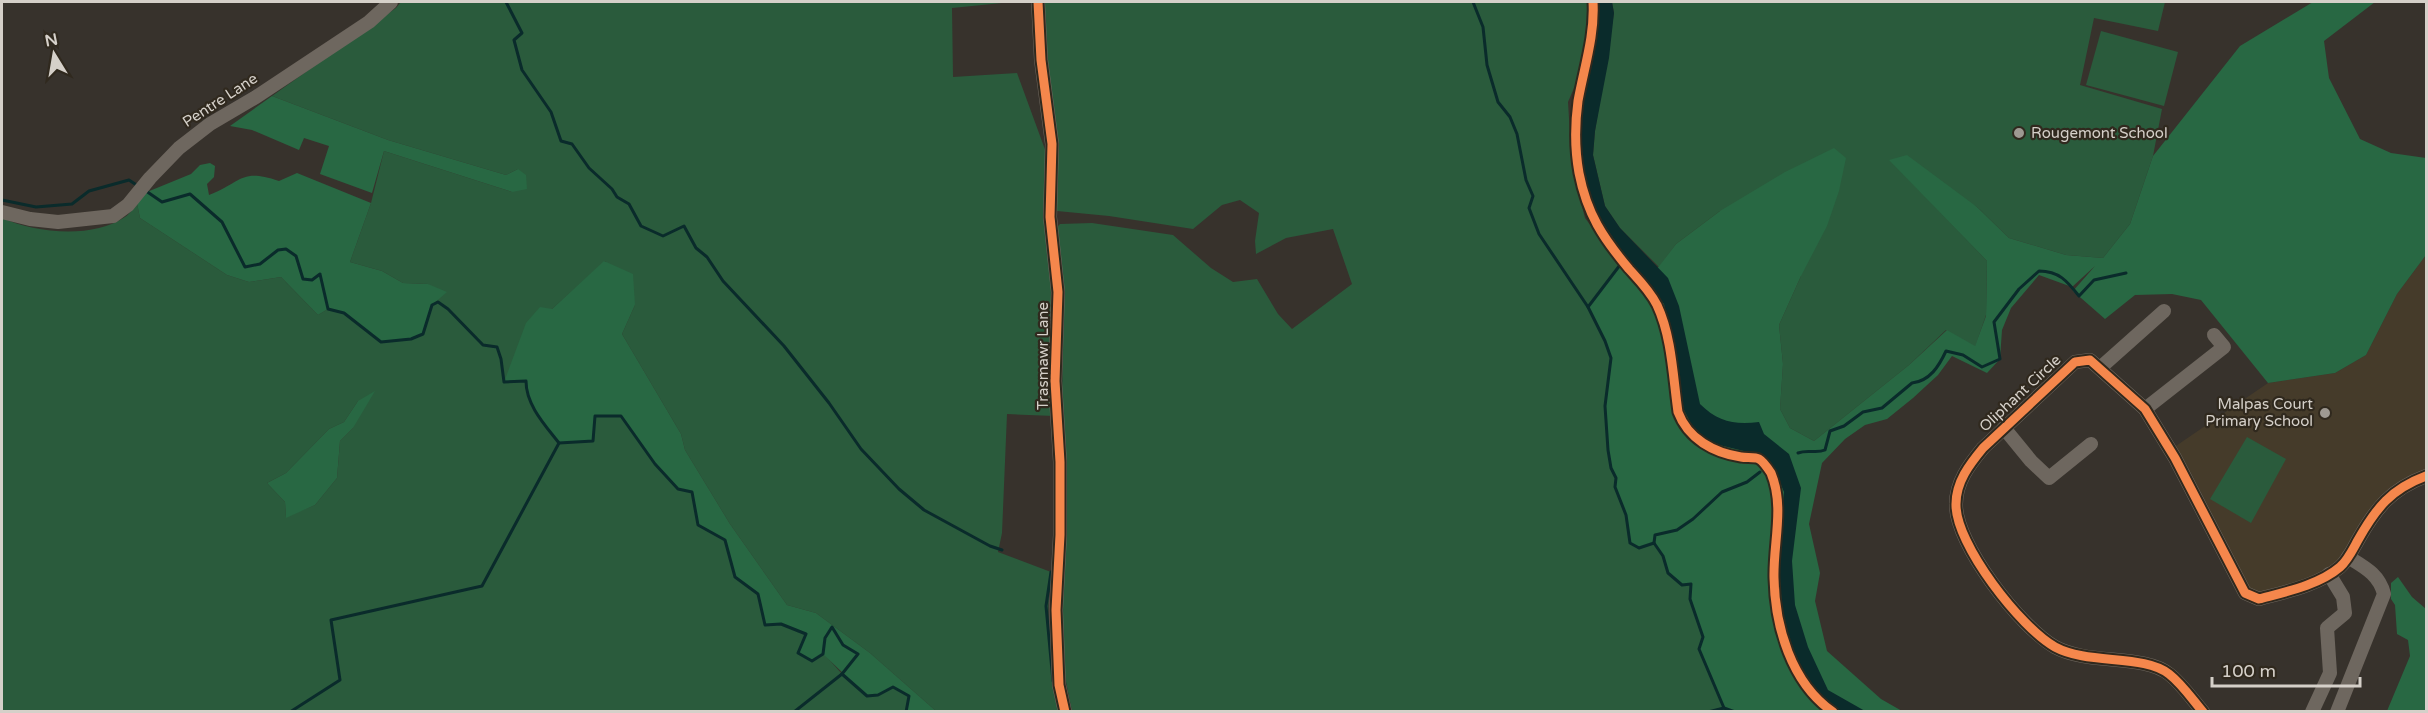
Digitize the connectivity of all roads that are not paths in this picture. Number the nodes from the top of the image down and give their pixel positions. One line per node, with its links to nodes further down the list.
1 (391, 2): 3 (street, Pentre Lane)
2 (1038, 2): 13 (street, Trasmawr Lane)
3 (2, 212)
4 (2164, 311): 6 (street)
5 (2214, 335): 7 (street)
6 (2100, 368): 7 (street); 8 (street, Oliphant Circle)
7 (2145, 409): 12 (street)
8 (2004, 428): 9 (street); 14 (street, Oliphant Circle)
9 (2091, 444)
10 (2427, 476): 11 (street)
11 (2348, 557): 12 (street); 16 (street)
12 (2329, 574): 15 (street)
13 (1065, 711)
14 (2203, 711)
15 (2312, 711)
16 (2337, 711)

